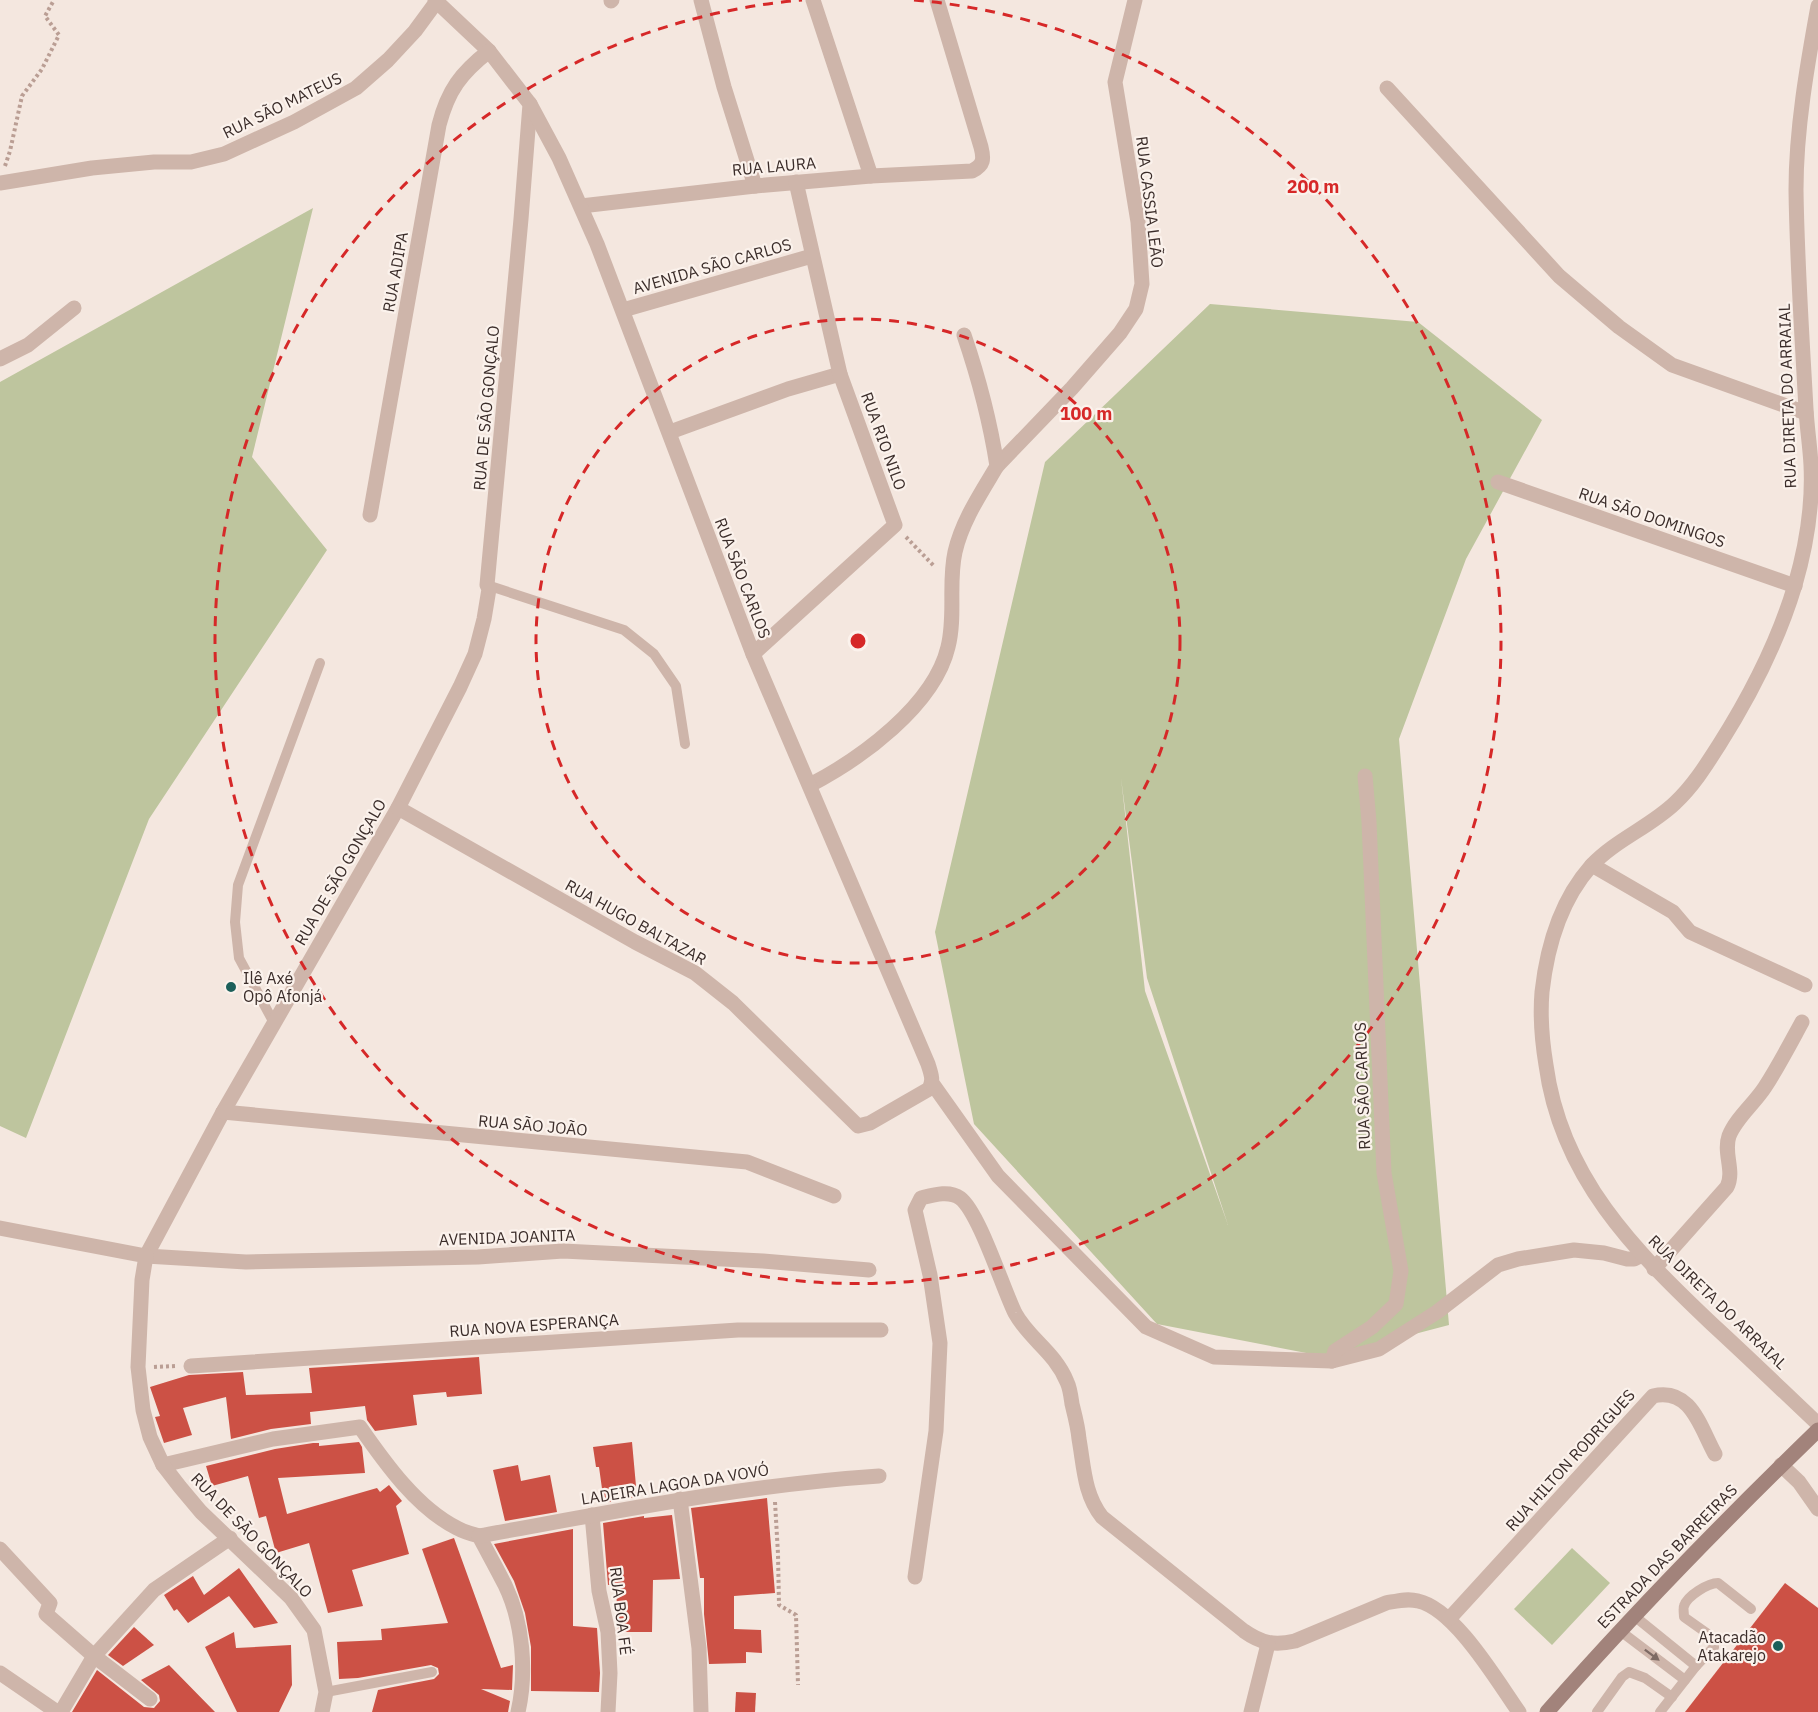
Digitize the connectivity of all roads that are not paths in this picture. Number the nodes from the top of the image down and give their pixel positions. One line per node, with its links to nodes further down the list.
1 (436, 0): 7 (street); 11 (street, RUA SÃO MATEUS)
2 (701, 0): 13 (street)
3 (813, 0): 10 (street)
4 (937, 0): 10 (street, RUA LAURA)
5 (1135, 0): 23 (street, RUA CASSIA LEÃO)
6 (1818, 6): 21 (street, RUA DIRETA DO ARRAIAL)
7 (489, 51): 9 (street); 25 (street, RUA ADIPA)
8 (1387, 88): 21 (street)
9 (530, 104): 14 (street, RUA SÃO CARLOS); 26 (street, RUA DE SÃO GONÇALO)
10 (871, 176): 12 (street, RUA LAURA)
11 (2, 177)
12 (796, 182): 13 (street, RUA LAURA); 15 (street, RUA RIO NILO)
13 (755, 186): 14 (street, RUA LAURA)
14 (581, 206): 17 (street, RUA SÃO CARLOS)
15 (812, 256): 17 (street, AVENIDA SÃO CARLOS); 20 (street, RUA RIO NILO)
16 (74, 308): 19 (street)
17 (623, 310): 22 (street, RUA SÃO CARLOS)
18 (964, 335): 23 (street)
19 (0, 360)
20 (840, 374): 22 (street); 28 (street, RUA RIO NILO)
21 (1806, 413): 27 (street, RUA DIRETA DO ARRAIAL)
22 (670, 432): 28 (street, RUA SÃO CARLOS)
23 (997, 466): 32 (street, RUA CASSIA LEÃO)
24 (1498, 482): 27 (street, RUA SÃO DOMINGOS)
25 (370, 515)
26 (488, 585): 30 (lane); 33 (street, RUA DE SÃO GONÇALO)
27 (1795, 586): 34 (street, RUA DIRETA DO ARRAIAL)
28 (753, 654): 32 (street, RUA SÃO CARLOS)
29 (320, 663): 37 (lane)
30 (685, 744)
31 (1365, 776): 47 (street, RUA SÃO CARLOS)
32 (810, 785): 38 (street, RUA SÃO CARLOS)
33 (398, 808): 37 (street, RUA DE SÃO GONÇALO); 38 (street, RUA HUGO BALTAZAR)
34 (1592, 865): 35 (street); 42 (street, RUA DIRETA DO ARRAIAL)
35 (1805, 985)
36 (1802, 1022): 44 (street)
37 (274, 1023): 39 (street, RUA DE SÃO GONÇALO)
38 (932, 1083): 47 (street)
39 (223, 1112): 40 (street, RUA SÃO JOÃO); 43 (street, RUA DE SÃO GONÇALO)
40 (834, 1196)
41 (0, 1228): 43 (street, AVENIDA JOANITA)
42 (1642, 1255): 44 (street, RUA DIRETA DO ARRAIAL); 47 (street)
43 (146, 1256): 45 (street, AVENIDA JOANITA); 52 (street, RUA DE SÃO GONÇALO)
44 (1654, 1269): 49 (street, RUA DIRETA DO ARRAIAL)
45 (870, 1270)
46 (881, 1330): 48 (street, RUA NOVA ESPERANÇA)
47 (1332, 1361)
48 (191, 1366)
49 (1818, 1424)
50 (1818, 1430): 53 (main road, ESTRADA DAS BARREIRAS)
51 (1715, 1454): 66 (street, RUA HILTON RODRIGUES)
52 (163, 1465): 60 (street); 61 (street, RUA DE SÃO GONÇALO)
53 (1781, 1465): 55 (street); 65 (main road, ESTRADA DAS BARREIRAS)
54 (879, 1476): 57 (street, LADEIRA LAGOA DA VOVÓ)
55 (1799, 1482): 56 (street); 58 (street)
56 (1818, 1484)
57 (680, 1499): 59 (street, LADEIRA LAGOA DA VOVÓ); 81 (street)
58 (1818, 1509)
59 (592, 1515): 60 (street, LADEIRA LAGOA DA VOVÓ); 80 (street, RUA BOA FÉ)
60 (479, 1536): 79 (street)
61 (230, 1538): 69 (street); 74 (street, RUA DE SÃO GONÇALO)
62 (0, 1549): 69 (street)
63 (915, 1577): 68 (street)
64 (1751, 1609): 70 (lane)
65 (1633, 1615): 67 (main road, ESTRADA DAS BARREIRAS); 70 (lane)
66 (1449, 1619): 68 (street); 83 (street)
67 (1618, 1630): 73 (lane, one-way to 73); 84 (main road, ESTRADA DAS BARREIRAS)
68 (1268, 1644): 82 (street)
69 (94, 1656): 76 (street); 77 (street)
70 (1696, 1666): 73 (lane)
71 (432, 1672): 74 (lane)
72 (0, 1673): 77 (street)
73 (1685, 1680): 75 (lane)
74 (326, 1692): 78 (street, RUA DE SÃO GONÇALO)
75 (1672, 1696): 85 (lane); 86 (lane)
76 (150, 1699)
77 (59, 1712)
78 (322, 1712)
79 (518, 1712)
80 (608, 1712)
81 (701, 1712)
82 (1251, 1712)
83 (1519, 1712)
84 (1546, 1712)
85 (1597, 1712)
86 (1660, 1712)

